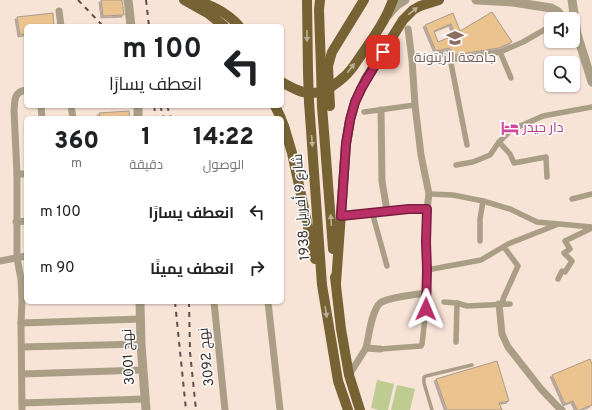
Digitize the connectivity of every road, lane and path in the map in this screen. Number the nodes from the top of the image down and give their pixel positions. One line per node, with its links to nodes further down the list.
1 (128, 0): 18 (street)
2 (184, 0): 19 (main road)
3 (191, 0): 20 (main road)
4 (307, 0): 67 (main road, شارع 9 أفريل 1938, one-way to 67, bridge)
5 (320, 0): 29 (main road, شارع 9 أفريل 1938)
6 (356, 0): 23 (main road)
7 (364, 0): 23 (main road)
8 (393, 0): 16 (main road)
9 (405, 0): 16 (street)
10 (440, 0): 52 (main road, one-way to 10)
11 (476, 0): 13 (street)
12 (572, 0): 15 (street)
13 (552, 4)
14 (59, 12): 17 (street)
15 (573, 12)
16 (387, 16): 32 (main road, one-way to 16)
17 (61, 24)
18 (131, 24)
19 (222, 24)
20 (237, 24)
21 (408, 28): 26 (street)
22 (544, 30): 25 (street)
23 (342, 35): 29 (main road)
24 (580, 43): 28 (street)
25 (500, 52): 27 (street); 30 (street)
26 (412, 60): 27 (street); 34 (street)
27 (451, 60): 40 (street)
28 (589, 64): 31 (street)
29 (324, 67): 66 (main road, شارع 9 أفريل 1938, one-way to 29, bridge)
30 (510, 78)
31 (592, 82)
32 (284, 83)
33 (24, 91): 42 (street)
34 (415, 105): 36 (street); 45 (street)
35 (592, 107): 39 (street)
36 (381, 110): 37 (street); 50 (street)
37 (364, 112)
38 (284, 126): 67 (main road)
39 (500, 142): 41 (street); 44 (street)
40 (467, 145)
41 (456, 165)
42 (17, 174): 43 (street); 54 (street)
43 (24, 174)
44 (547, 177)
45 (430, 194): 48 (street); 49 (street)
46 (592, 194): 47 (street)
47 (572, 199)
48 (483, 201): 55 (street); 57 (street)
49 (427, 209): 50 (street); 63 (street)
50 (386, 211): 51 (street)
51 (372, 212): 52 (street); 62 (street)
52 (341, 216): 66 (main road)
53 (24, 221): 54 (street)
54 (16, 222): 60 (street)
55 (558, 224): 56 (street); 58 (street)
56 (592, 227): 65 (street)
57 (480, 240)
58 (504, 247): 63 (street); 75 (street)
59 (24, 256): 60 (street)
60 (17, 258): 61 (street); 64 (street)
61 (0, 261)
62 (387, 266)
63 (427, 270): 68 (street)
64 (23, 279): 69 (street)
65 (558, 279)
66 (336, 283): 88 (main road, شارع 9 أفريل 1938)
67 (322, 285): 94 (main road, شارع 9 أفريل 1938, one-way to 94)
68 (427, 292): 77 (street); 83 (street)
69 (24, 300): 79 (street)
70 (444, 302): 71 (street)
71 (457, 303): 75 (street); 80 (street)
72 (140, 304): 78 (street, نهج 3001)
73 (214, 304): 92 (street, نهج 3092)
74 (268, 304): 93 (street)
75 (501, 304): 76 (street); 97 (street)
76 (510, 304)
77 (426, 309): 84 (street)
78 (140, 320): 79 (street); 81 (street, نهج 3001)
79 (21, 322): 82 (street)
80 (456, 342)
81 (141, 344): 82 (street); 86 (street, نهج 3001)
82 (22, 347): 87 (street)
83 (366, 348): 84 (street); 88 (street)
84 (380, 349)
85 (472, 365): 96 (lane)
86 (143, 370): 87 (street); 89 (street, نهج 3001)
87 (22, 374): 90 (street)
88 (349, 375): 95 (main road, شارع 9 أفريل 1938)
89 (145, 399): 90 (street); 91 (street, نهج 3001)
90 (22, 406)
91 (146, 410)
92 (225, 410)
93 (280, 410)
94 (348, 410)
95 (360, 410)
96 (432, 410)
97 (562, 410)

